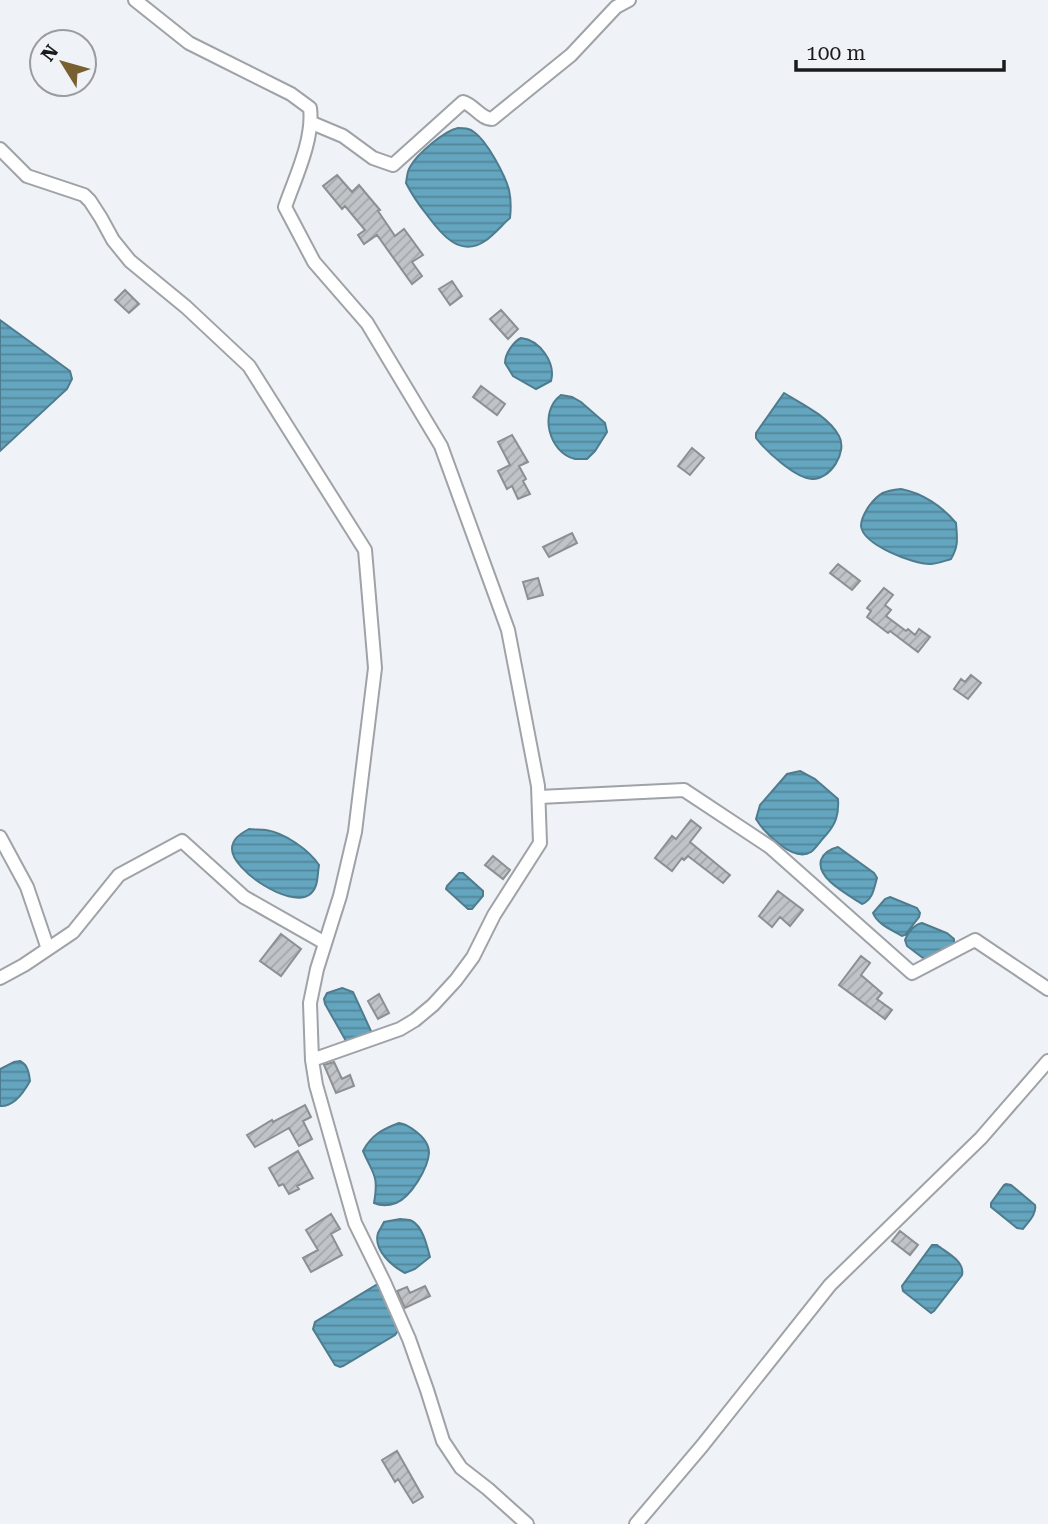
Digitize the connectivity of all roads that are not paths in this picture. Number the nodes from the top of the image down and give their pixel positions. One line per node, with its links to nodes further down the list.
1 (135, 0): 3 (street)
2 (629, 0): 3 (street)
3 (312, 123): 5 (street)
4 (0, 149): 7 (street)
5 (539, 797): 10 (street); 11 (street)
6 (0, 837): 8 (street)
7 (325, 943): 8 (street); 11 (street)
8 (48, 949): 9 (street)
9 (0, 978)
10 (1048, 989)
11 (312, 1060): 13 (street)
12 (1048, 1061): 14 (street)
13 (527, 1524)
14 (636, 1524)

